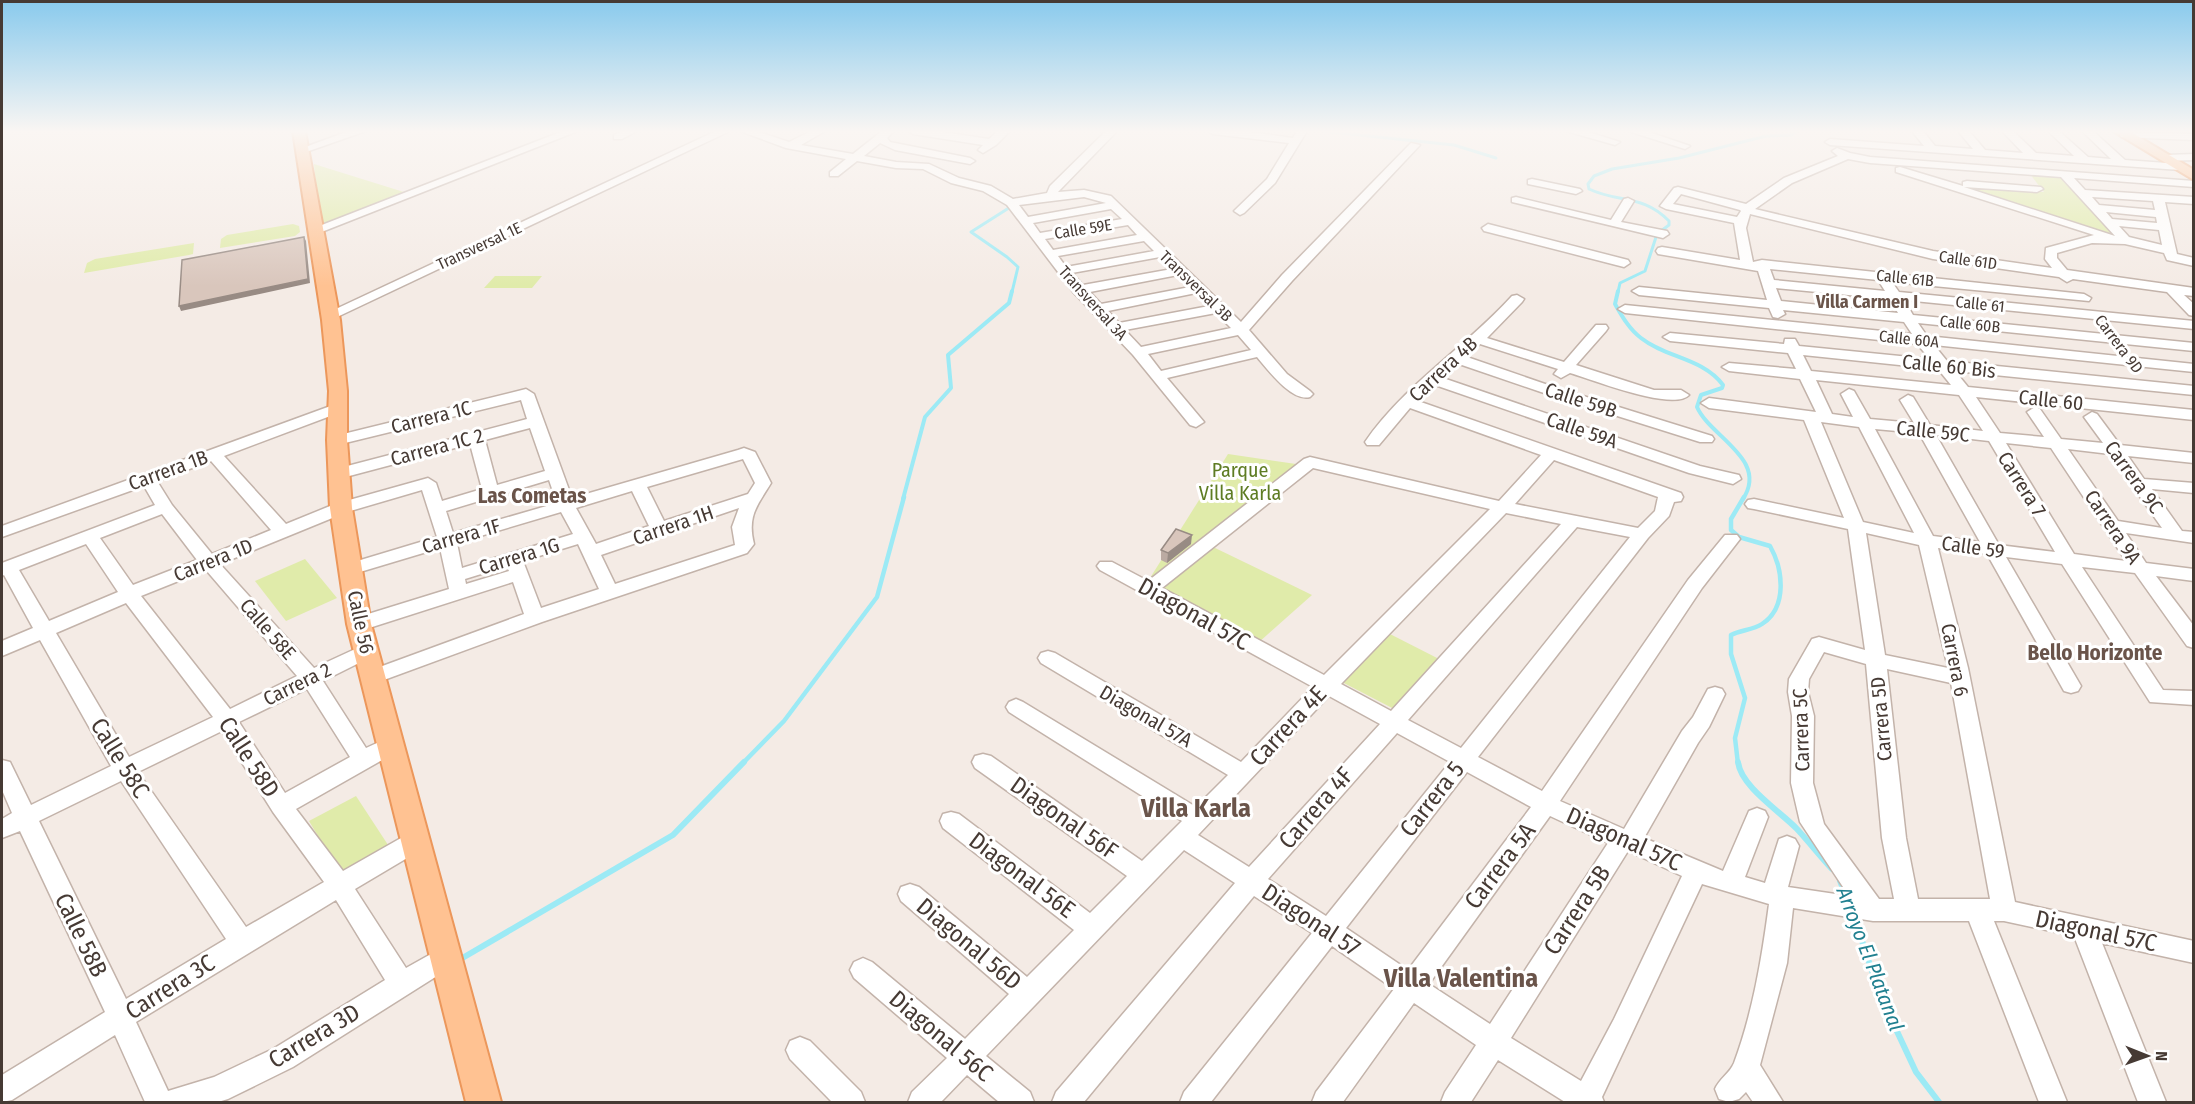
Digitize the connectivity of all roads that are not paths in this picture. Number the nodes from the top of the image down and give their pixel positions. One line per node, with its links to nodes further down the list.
1 (308, 183): 33 (main road, Calle 56)
2 (439, 183): 33 (street)
3 (616, 183): 64 (street, Transversal 1E)
4 (966, 183): 20 (street, Transversal 3A)
5 (1060, 183): 15 (street)
6 (1269, 183): 24 (street)
7 (1378, 183): 71 (street)
8 (1535, 183): 23 (street)
9 (1782, 183): 25 (street)
10 (1943, 183): 37 (street)
11 (1957, 183): 12 (street)
12 (2031, 183)
13 (2073, 183): 14 (street)
14 (2083, 192): 16 (street); 22 (street)
15 (1055, 197): 20 (street, Transversal 3B); 21 (street, Transversal 3B)
16 (2158, 198): 19 (street); 26 (street)
17 (1516, 200): 23 (street)
18 (1628, 201): 30 (street)
19 (2193, 201)
20 (1011, 203): 27 (street, Transversal 3A)
21 (1114, 205): 27 (street); 28 (street, Transversal 3B)
22 (2096, 208): 26 (street); 29 (street)
23 (1556, 209): 30 (street)
24 (1240, 211)
25 (1745, 213): 25 (street); 44 (street); 48 (street, Calle 61D)
26 (2162, 214): 31 (street)
27 (1025, 221): 35 (street, Transversal 3A)
28 (1131, 221): 35 (street, Calle 59E); 36 (street, Transversal 3B)
29 (2109, 222): 31 (street); 37 (street)
30 (1614, 224): 34 (street)
31 (2166, 227): 41 (street)
32 (1488, 228): 43 (street)
33 (315, 230): 64 (main road, Calle 56)
34 (1658, 233)
35 (1036, 237): 40 (street, Transversal 3A)
36 (1145, 237): 39 (street, Transversal 3B); 40 (street)
37 (2120, 239): 41 (street); 48 (street, Carrera 9D)
38 (1662, 251): 44 (street, Calle 61B)
39 (1162, 253): 46 (street); 47 (street, Transversal 3B)
40 (1048, 254): 46 (street, Transversal 3A)
41 (2171, 254): 42 (street)
42 (2193, 262)
43 (1624, 263)
44 (1746, 265): 45 (street, Calle 61B)
45 (1762, 266): 49 (street, Calle 61B); 50 (street)
46 (1063, 271): 53 (street, Transversal 3A)
47 (1180, 271): 51 (street, Transversal 3B); 53 (street)
48 (2064, 274): 52 (street, Calle 61D); 58 (street, Carrera 9D)
49 (1882, 276): 56 (street, Carrera 7); 58 (street, Calle 61B)
50 (1767, 284): 56 (street, Calle 61); 59 (street)
51 (1198, 289): 60 (street, Transversal 3B); 61 (street)
52 (2171, 289): 55 (street, Calle 61D); 63 (street)
53 (1079, 290): 61 (street, Transversal 3A)
54 (1640, 291): 59 (street, Calle 60B)
55 (2193, 292)
56 (1895, 296): 65 (street, Calle 61); 66 (street, Carrera 7)
57 (1517, 298): 74 (street, Carrera 4B)
58 (2084, 298): 65 (street, Carrera 9D)
59 (1774, 304): 66 (street, Calle 60B); 68 (street)
60 (1218, 308): 69 (street); 71 (street, Transversal 3B)
61 (1097, 309): 69 (street, Transversal 3A)
62 (1625, 309): 68 (street, Calle 60A)
63 (2193, 312)
64 (330, 315): 99 (main road, Calle 56)
65 (2098, 316): 67 (street, Calle 61); 73 (street, Carrera 9D)
66 (1909, 318): 73 (street, Calle 60B); 75 (street, Carrera 7)
67 (2193, 325)
68 (1782, 326): 75 (street, Calle 60A); 77 (street)
69 (1115, 328): 78 (street, Transversal 3A)
70 (1601, 328): 83 (street)
71 (1241, 330): 78 (street); 79 (street, Transversal 3B)
72 (1670, 337): 77 (street, Calle 60 Bis)
73 (2114, 338): 76 (street, Calle 60B); 81 (street, Carrera 9D)
74 (1477, 339): 80 (street, Carrera 4B); 83 (street)
75 (1922, 340): 81 (street, Calle 60A); 82 (street, Carrera 7)
76 (2193, 347)
77 (1793, 349): 82 (street, Calle 60 Bis); 86 (street)
78 (1138, 352): 87 (street, Transversal 3A)
79 (1262, 352): 87 (street); 93 (street, Transversal 3B)
80 (1457, 358): 88 (street, Carrera 4B); 90 (street, Calle 59B)
81 (2132, 362): 85 (street, Calle 60A); 89 (street, Carrera 9D)
82 (1944, 365): 89 (street, Calle 60 Bis); 91 (street, Carrera 7)
83 (1566, 367): 90 (street); 95 (street)
84 (1729, 367): 86 (street, Calle 60)
85 (2193, 368)
86 (1806, 375): 91 (street, Calle 60); 105 (street)
87 (1157, 376): 107 (street, Transversal 3A)
88 (1431, 379): 97 (street, Carrera 4B); 100 (street, Calle 59A)
89 (2153, 387): 92 (street, Calle 60 Bis); 102 (street, Carrera 9D)
90 (1546, 389): 100 (street); 114 (street, Calle 59B)
91 (1964, 390): 102 (street, Calle 60); 112 (street, Carrera 7)
92 (2193, 391)
93 (1305, 394)
94 (1849, 394): 108 (street, Carrera 6)
95 (1681, 395)
96 (1908, 400): 109 (street)
97 (1407, 402): 110 (street); 115 (street, Carrera 4B)
98 (1709, 403): 105 (street, Calle 59C)
99 (336, 409): 113 (main road, Calle 56); 119 (street, Carrera 1B)
100 (1528, 411): 110 (street); 124 (street, Calle 59A)
101 (2035, 412): 116 (street, Carrera 9A)
102 (2175, 413): 103 (street, Calle 60)
103 (2193, 415)
104 (2092, 417): 117 (street, Carrera 9C)
105 (1819, 418): 108 (street, Calle 59C); 137 (street, Carrera 5D)
106 (536, 422): 111 (street, Carrera 1C 2); 113 (street, Carrera 1C); 122 (street)
107 (1196, 422)
108 (1865, 423): 109 (street, Calle 59C); 147 (street, Carrera 6)
109 (1924, 429): 112 (street, Calle 59C); 149 (street)
110 (1503, 434): 118 (street)
111 (476, 437): 121 (street, Carrera 1C 2); 128 (street)
112 (1993, 437): 116 (street, Calle 59C); 150 (street, Carrera 7)
113 (337, 440): 121 (main road, Calle 56)
114 (1706, 440)
115 (1373, 442)
116 (2058, 445): 117 (street, Calle 59C); 138 (street, Carrera 9A)
117 (2114, 450): 120 (street, Calle 59C); 125 (street, Carrera 9C)
118 (1552, 452): 134 (street, Carrera 4E); 142 (street, Carrera 5)
119 (213, 453): 123 (street, Carrera 1B); 140 (street)
120 (2193, 458)
121 (338, 474): 133 (main road, Calle 56)
122 (553, 474): 128 (street); 131 (street)
123 (147, 477): 132 (street); 141 (street, Carrera 1B)
124 (1732, 479)
125 (2138, 483): 127 (street); 144 (street, Carrera 9C)
126 (637, 484): 129 (street, Carrera 1F); 131 (street, Carrera 1F); 139 (street)
127 (2193, 488)
128 (490, 492): 135 (street)
129 (754, 497): 139 (street, Carrera 1H); 160 (street)
130 (1754, 504): 137 (street, Calle 59)
131 (566, 505): 146 (street, Carrera 1F); 148 (street)
132 (165, 507): 143 (street); 151 (street)
133 (341, 507): 135 (street, Carrera 1D); 140 (street, Carrera 1D); 155 (main road, Calle 56)
134 (1502, 507): 136 (street); 159 (street); 173 (street, Carrera 4E)
135 (436, 508): 146 (street)
136 (1574, 520): 142 (street); 179 (street, Carrera 4F)
137 (1856, 526): 147 (street, Calle 59); 169 (street, Carrera 5D)
138 (2112, 526): 144 (street); 156 (street, Carrera 9A)
139 (660, 530): 148 (street, Carrera 1H)
140 (282, 531): 151 (street, Carrera 1D)
141 (2, 532)
142 (1642, 534): 182 (street, Carrera 5)
143 (90, 536): 154 (street); 161 (street, Calle 58D)
144 (2185, 537)
145 (1731, 539): 187 (street, Carrera 5A)
146 (447, 540): 155 (street, Carrera 1F); 158 (street)
147 (1927, 541): 149 (street, Calle 59); 172 (street, Carrera 6)
148 (587, 544): 152 (street, Carrera 1G); 160 (street)
149 (1993, 550): 150 (street, Calle 59); 174 (street)
150 (2069, 560): 156 (street, Calle 59); 176 (street, Carrera 7)
151 (209, 562): 161 (street, Carrera 1D); 170 (street, Calle 58E)
152 (516, 566): 158 (street); 162 (street)
153 (1106, 566): 159 (street, Diagonal 57C)
154 (5, 568): 164 (street, Calle 58C)
155 (350, 569): 163 (main road, Calle 56)
156 (2141, 569): 157 (street, Calle 59); 165 (street, Carrera 9A)
157 (2193, 575)
158 (458, 584): 163 (street)
159 (1149, 589): 173 (street, Diagonal 57C)
160 (609, 592): 162 (street)
161 (129, 594): 164 (street, Carrera 1D); 178 (street, Calle 58D)
162 (535, 617): 171 (street)
163 (359, 624): 167 (main road, Calle 56)
164 (44, 632): 166 (street, Carrera 1D); 185 (street, Calle 58C)
165 (2193, 641)
166 (2, 649)
167 (366, 651): 170 (street, Carrera 2); 171 (main road, Calle 56)
168 (1048, 658): 186 (street, Diagonal 57A)
169 (1876, 660): 172 (street, Carrera 5C); 204 (street, Carrera 5C); 205 (street, Carrera 5D)
170 (310, 677): 178 (street, Carrera 2); 181 (street, Calle 58E)
171 (373, 677): 180 (main road, Calle 56)
172 (1959, 678): 206 (street, Carrera 6)
173 (1327, 685): 179 (street, Diagonal 57C); 186 (street, Carrera 4E)
174 (2072, 686)
175 (1715, 694): 194 (street, Carrera 5B)
176 (2193, 698)
177 (1016, 707): 193 (street, Diagonal 57)
178 (226, 719): 185 (street, Carrera 2); 188 (street, Calle 58D)
179 (1394, 721): 182 (street, Diagonal 57C); 199 (street, Carrera 4F)
180 (390, 745): 181 (street); 195 (main road, Calle 56)
181 (362, 759): 188 (street)
182 (1463, 759): 187 (street, Diagonal 57C); 209 (street, Carrera 5)
183 (983, 762): 198 (street, Diagonal 56F)
184 (2, 768): 190 (street, Calle 58B)
185 (125, 770): 190 (street, Carrera 2); 210 (street, Calle 58C)
186 (1243, 773): 193 (street, Carrera 4E)
187 (1546, 804): 194 (street, Diagonal 57C); 215 (street, Carrera 5A)
188 (281, 806): 201 (street, Calle 58D)
189 (1757, 817): 200 (street)
190 (24, 818): 192 (street, Carrera 2); 217 (street, Calle 58B)
191 (951, 821): 207 (street, Diagonal 56E)
192 (2, 829)
193 (1190, 829): 198 (street, Carrera 4E); 199 (street, Diagonal 57)
194 (1626, 841): 197 (street, Diagonal 57C); 218 (street, Carrera 5B)
195 (416, 842): 201 (street, Carrera 3C); 212 (main road, Calle 56)
196 (1787, 846): 203 (street)
197 (1696, 872): 200 (street, Diagonal 57C); 232 (street)
198 (1144, 875): 207 (street, Carrera 4E)
199 (1251, 882): 209 (street, Diagonal 57); 228 (street, Carrera 4F)
200 (1730, 884): 203 (street, Diagonal 57C)
201 (340, 886): 210 (street, Carrera 3C); 214 (street, Calle 58D)
202 (910, 894): 216 (street, Diagonal 56D)
203 (1778, 896): 204 (street, Diagonal 57C); 233 (street)
204 (1857, 907): 205 (street, Diagonal 57C)
205 (1908, 911): 206 (street, Diagonal 57C)
206 (1991, 911): 208 (street, Diagonal 57C); 234 (street, Carrera 6)
207 (1092, 929): 216 (street, Carrera 4E)
208 (2084, 929): 211 (street, Diagonal 57C); 235 (street)
209 (1328, 930): 215 (street, Diagonal 57); 229 (street, Carrera 5)
210 (242, 942): 217 (street, Carrera 3C)
211 (2193, 952)
212 (447, 956): 214 (street, Carrera 3D); 224 (main road, Calle 56)
213 (863, 970): 220 (street, Diagonal 56C)
214 (401, 983): 223 (street, Carrera 3D)
215 (1411, 986): 218 (street, Diagonal 57); 230 (street, Carrera 5A)
216 (1028, 994): 220 (street, Carrera 4E)
217 (121, 1017): 221 (street, Carrera 3C); 222 (street, Calle 58B)
218 (1492, 1041): 231 (street, Carrera 5B); 232 (street, Diagonal 57)
219 (800, 1050): 225 (street)
220 (965, 1057): 226 (street, Carrera 4E); 227 (street, Diagonal 56C)
221 (2, 1090)
222 (159, 1102)
223 (176, 1102)
224 (484, 1102)
225 (851, 1102)
226 (922, 1102)
227 (1020, 1102)
228 (1066, 1102)
229 (1194, 1102)
230 (1326, 1102)
231 (1455, 1102)
232 (1587, 1102)
233 (1769, 1102)
234 (2053, 1102)
235 (2152, 1102)

